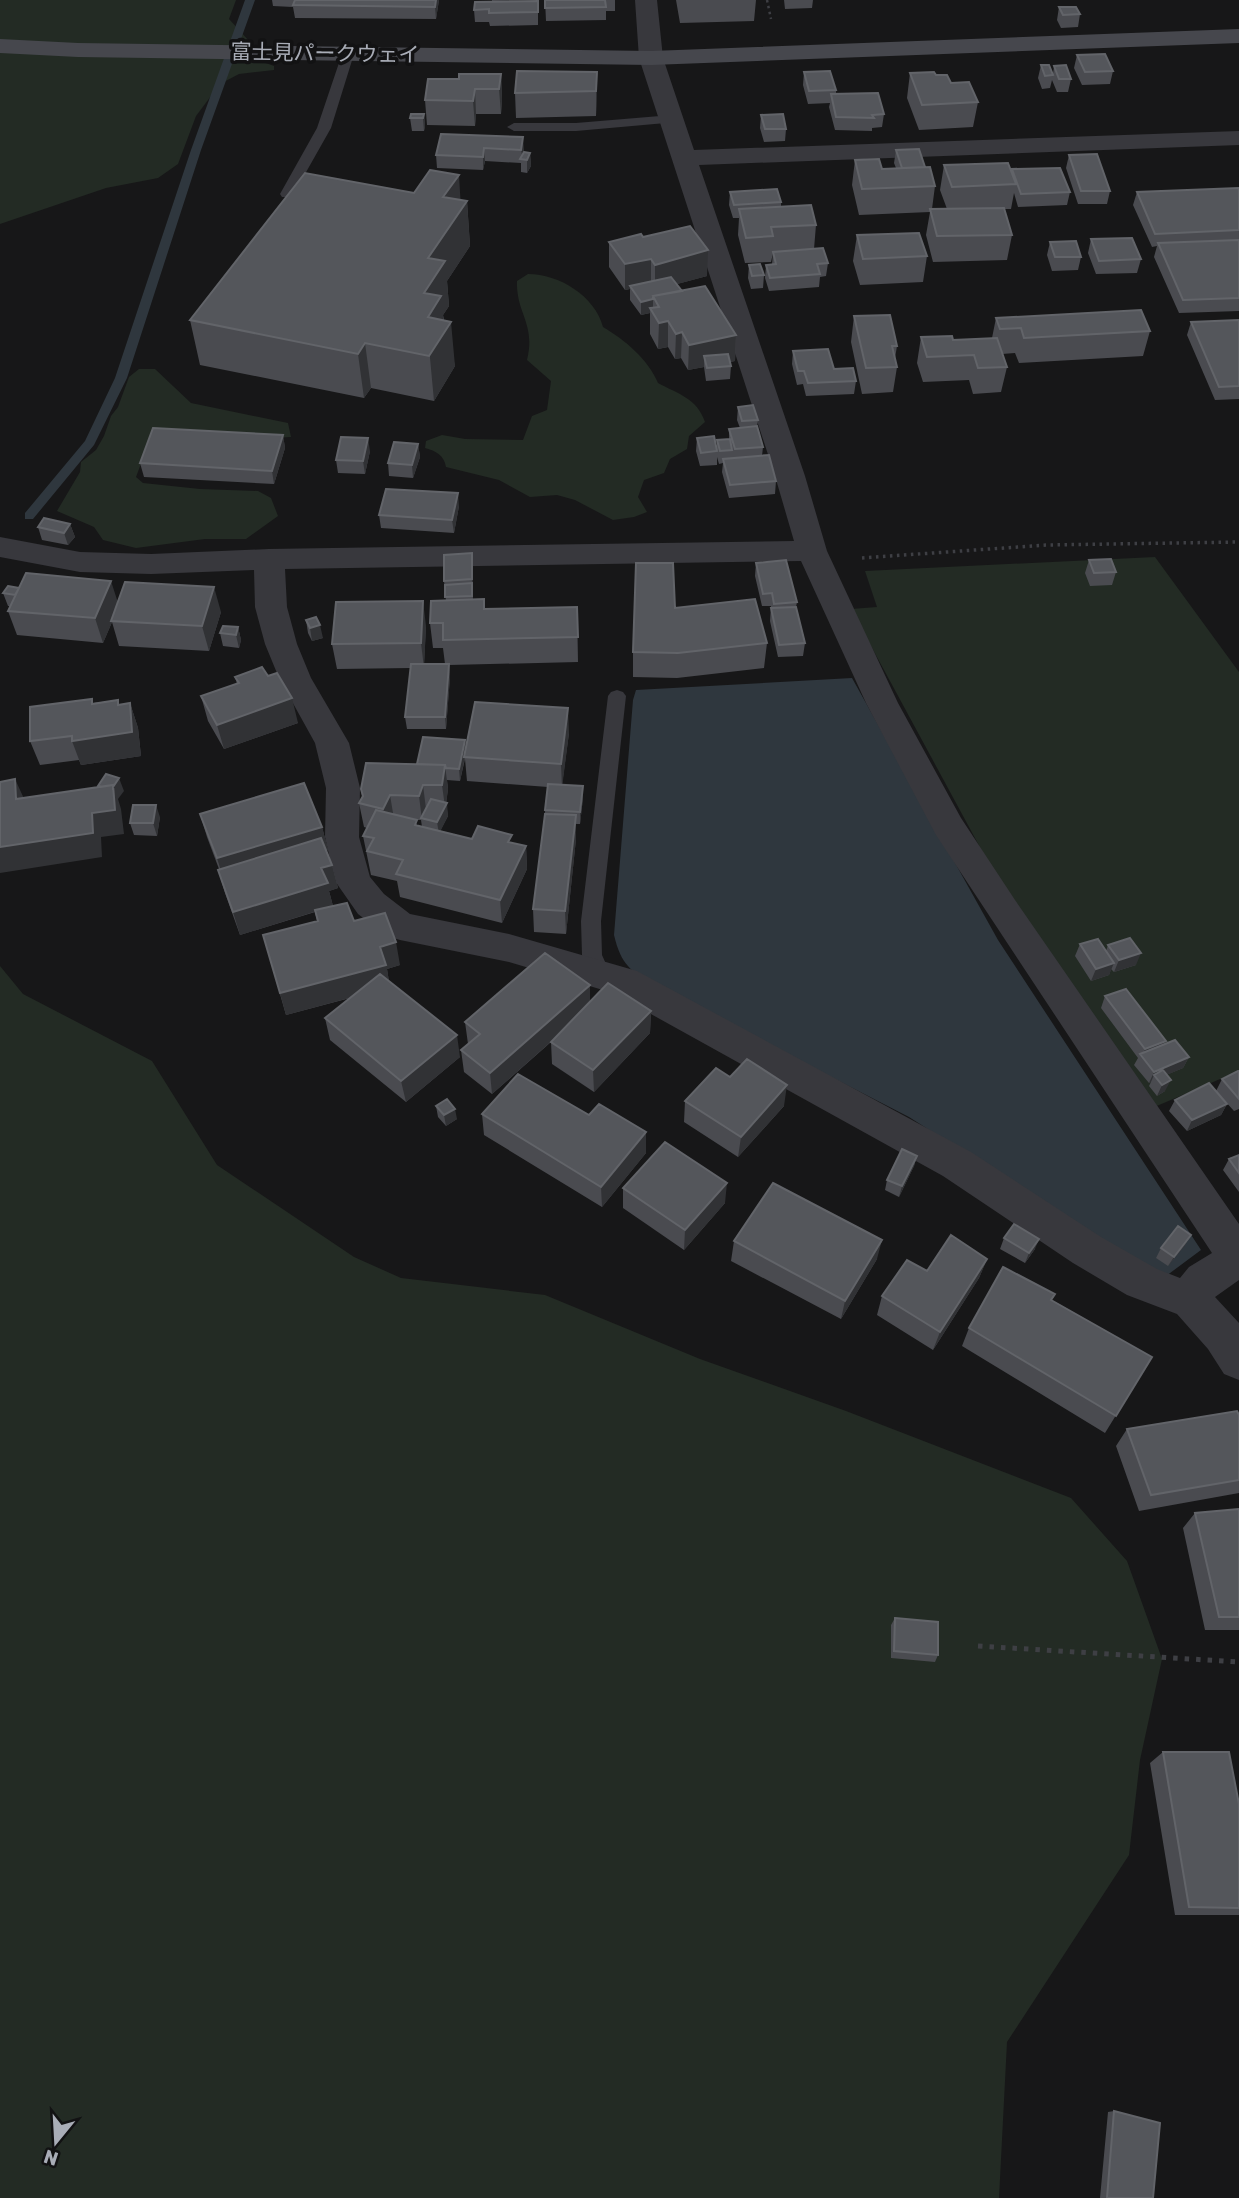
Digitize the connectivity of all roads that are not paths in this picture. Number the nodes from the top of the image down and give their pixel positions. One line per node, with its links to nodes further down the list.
1 (646, 0): 5 (street)
2 (1239, 36): 5 (street, 富士見パークウェイ)
3 (0, 46): 4 (street, 富士見パークウェイ)
4 (348, 54): 5 (street, 富士見パークウェイ); 10 (lane)
5 (651, 58): 6 (street)
6 (672, 119): 7 (lane); 9 (street)
7 (514, 127)
8 (1239, 138): 9 (street)
9 (685, 158): 12 (street)
10 (287, 194)
11 (0, 547): 13 (street)
12 (814, 556): 13 (street); 16 (street)
13 (270, 559): 15 (street)
14 (617, 696): 15 (lane)
15 (600, 974): 17 (street)
16 (1239, 1258): 17 (street)
17 (1189, 1298): 18 (street)
18 (1239, 1360)

